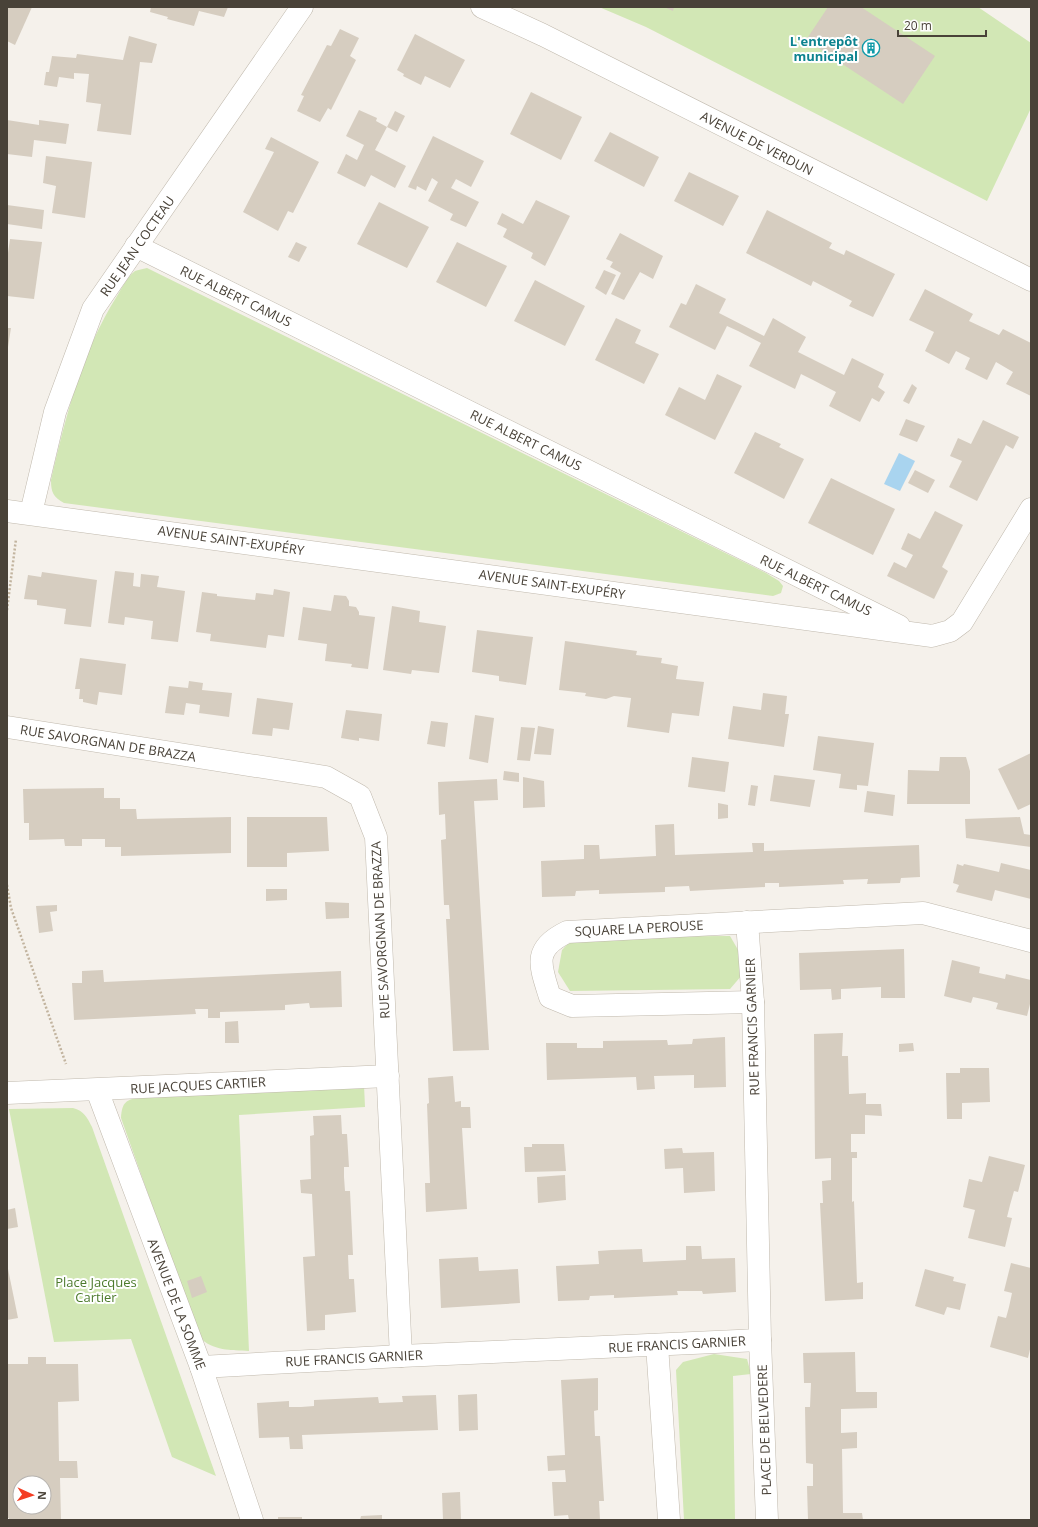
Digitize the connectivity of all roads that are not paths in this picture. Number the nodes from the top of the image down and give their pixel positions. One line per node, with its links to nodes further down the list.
1 (302, 7): 3 (street, RUE JEAN COCTEAU)
2 (482, 7): 4 (street, AVENUE DE VERDUN)
3 (136, 246): 7 (street, RUE JEAN COCTEAU); 8 (street, RUE ALBERT CAMUS)
4 (1031, 280)
5 (1031, 509): 8 (street, AVENUE SAINT-EXUPÉRY)
6 (8, 511): 7 (street, AVENUE SAINT-EXUPÉRY)
7 (31, 513): 8 (street, AVENUE SAINT-EXUPÉRY)
8 (915, 634)
9 (7, 727): 13 (street, RUE SAVORGNAN DE BRAZZA)
10 (747, 922): 11 (street, SQUARE LA PEROUSE); 12 (street, RUE FRANCIS GARNIER); 12 (street, SQUARE LA PEROUSE)
11 (1031, 941)
12 (753, 1002): 16 (street, RUE FRANCIS GARNIER)
13 (388, 1076): 14 (street, RUE JACQUES CARTIER); 18 (street, RUE SAVORGNAN DE BRAZZA)
14 (86, 1090): 15 (street, RUE JACQUES CARTIER); 19 (street, AVENUE DE LA SOMME)
15 (7, 1093)
16 (760, 1340): 17 (street, RUE FRANCIS GARNIER); 22 (street, PLACE DE BELVEDERE)
17 (658, 1345): 18 (street, RUE FRANCIS GARNIER); 21 (street)
18 (401, 1356): 19 (street, RUE FRANCIS GARNIER)
19 (201, 1367): 20 (street, AVENUE DE LA SOMME)
20 (252, 1520)
21 (669, 1520)
22 (767, 1520)

